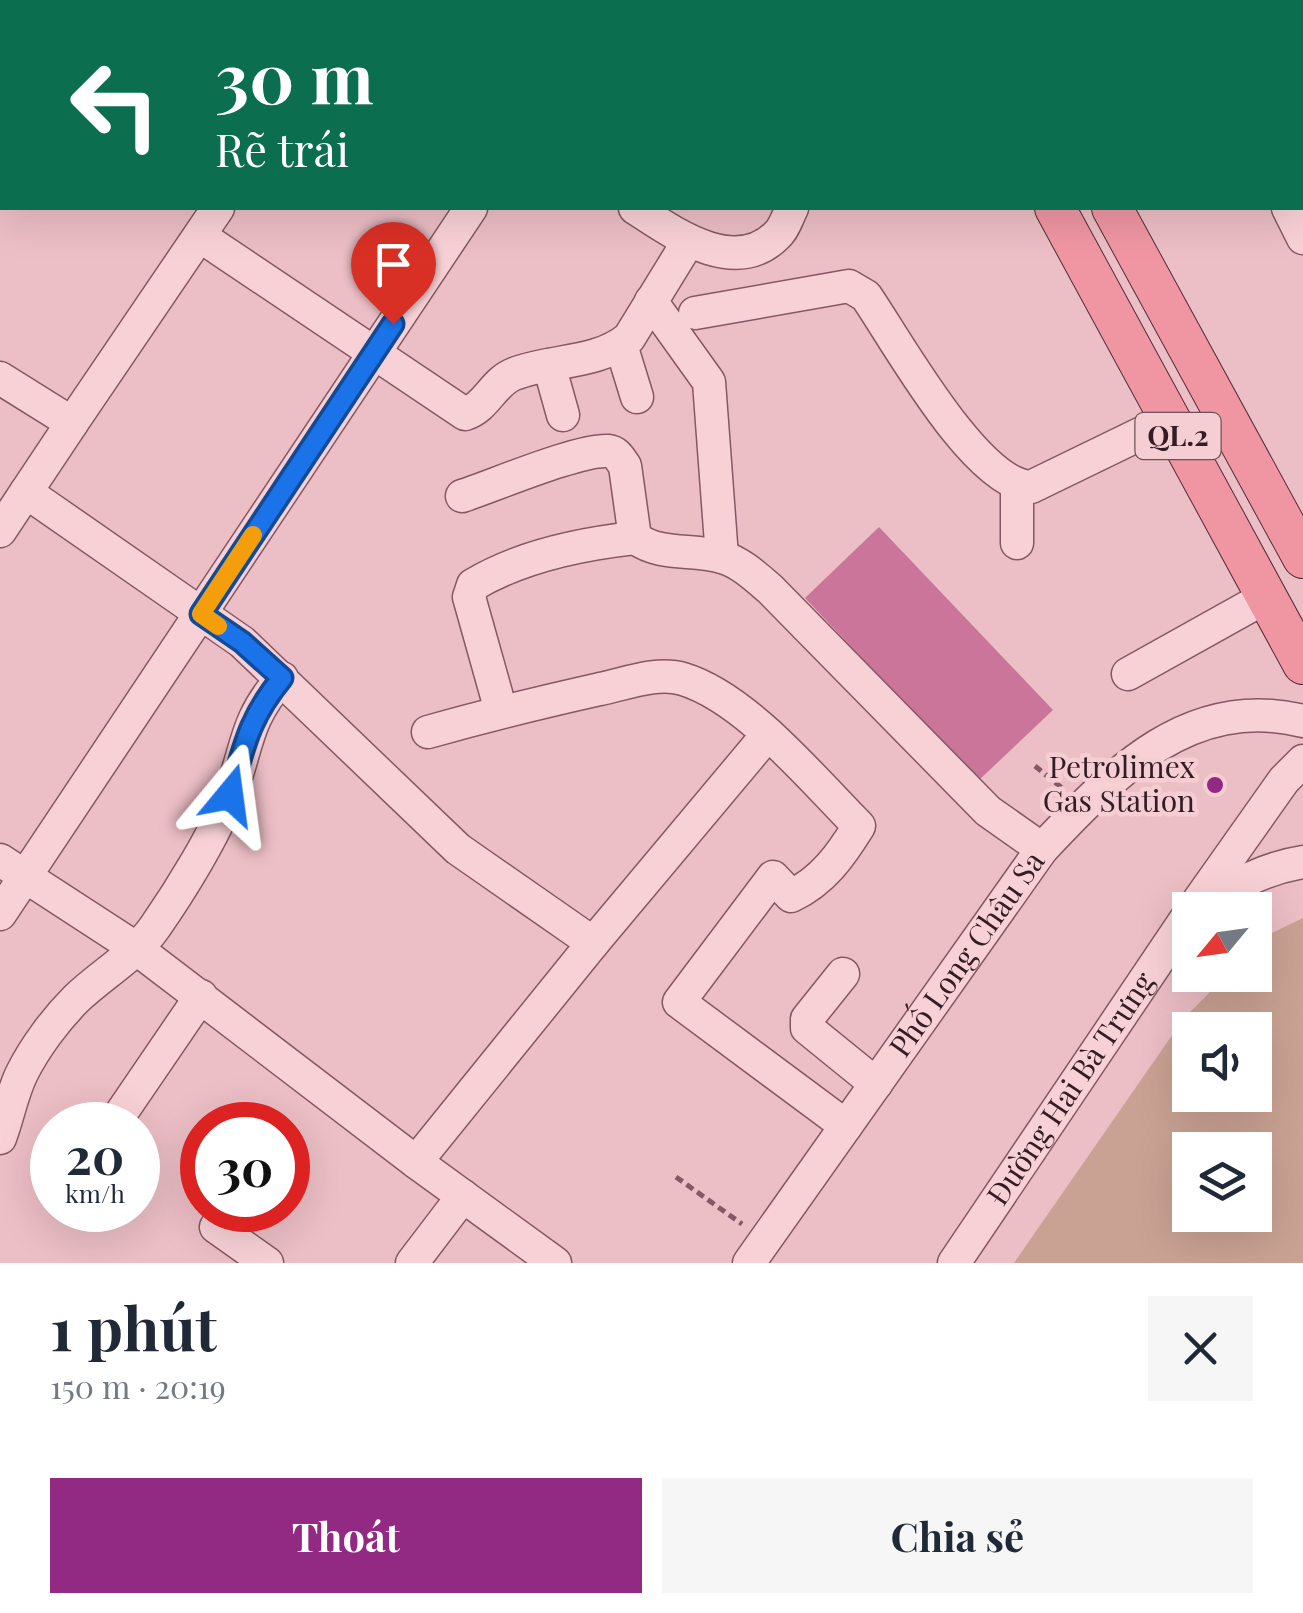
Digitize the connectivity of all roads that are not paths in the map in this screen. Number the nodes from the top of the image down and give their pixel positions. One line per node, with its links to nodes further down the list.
1 (217, 210): 8 (street)
2 (470, 210): 14 (street)
3 (638, 210): 10 (street)
4 (791, 210): 10 (street)
5 (1056, 210): 19 (main road, QL.2)
6 (1113, 210): 28 (main road, QL.2)
7 (1289, 210): 9 (street)
8 (200, 236): 14 (street); 20 (street)
9 (1303, 238)
10 (688, 242): 11 (street)
11 (652, 301): 13 (street); 27 (street)
12 (695, 313): 21 (street)
13 (621, 345): 15 (street); 17 (street)
14 (374, 354): 15 (street); 30 (street)
15 (559, 363): 18 (street)
16 (0, 378): 20 (street)
17 (638, 397)
18 (571, 411)
19 (1169, 420): 21 (street); 29 (main road, QL.2)
20 (72, 423): 22 (street)
21 (1017, 486): 26 (street)
22 (26, 492): 24 (street); 30 (street)
23 (462, 496): 25 (street)
24 (0, 531)
25 (635, 538): 27 (street); 34 (street)
26 (1018, 543)
27 (722, 557): 39 (street)
28 (1303, 558)
29 (1266, 597): 31 (main road, QL.2); 32 (street)
30 (201, 614): 33 (street); 41 (street)
31 (1303, 664)
32 (1128, 674)
33 (282, 678): 46 (street); 47 (street)
34 (501, 711): 36 (street); 37 (street)
35 (1303, 722): 39 (street, Phố Long Châu Sa)
36 (428, 732)
37 (768, 734): 46 (street); 52 (street)
38 (1303, 761): 42 (street, Đường Hai Bà Trưng)
39 (1042, 849): 50 (street, Phố Long Châu Sa)
40 (1303, 862): 43 (street)
41 (12, 869): 44 (street); 47 (street)
42 (1205, 892)
43 (1223, 892)
44 (0, 914)
45 (1172, 941): 61 (street, Đường Hai Bà Trưng)
46 (593, 943): 54 (street)
47 (137, 948): 49 (street); 53 (street)
48 (842, 974): 50 (street)
49 (201, 996): 51 (street); 54 (street)
50 (876, 1084): 52 (street, Phố Long Châu Sa)
51 (129, 1102)
52 (846, 1126): 57 (street, Phố Long Châu Sa)
53 (0, 1138)
54 (416, 1162): 55 (street)
55 (463, 1196): 59 (street); 60 (street)
56 (223, 1232): 58 (street)
57 (757, 1251)
58 (268, 1263)
59 (412, 1263)
60 (556, 1263)
61 (954, 1263)

